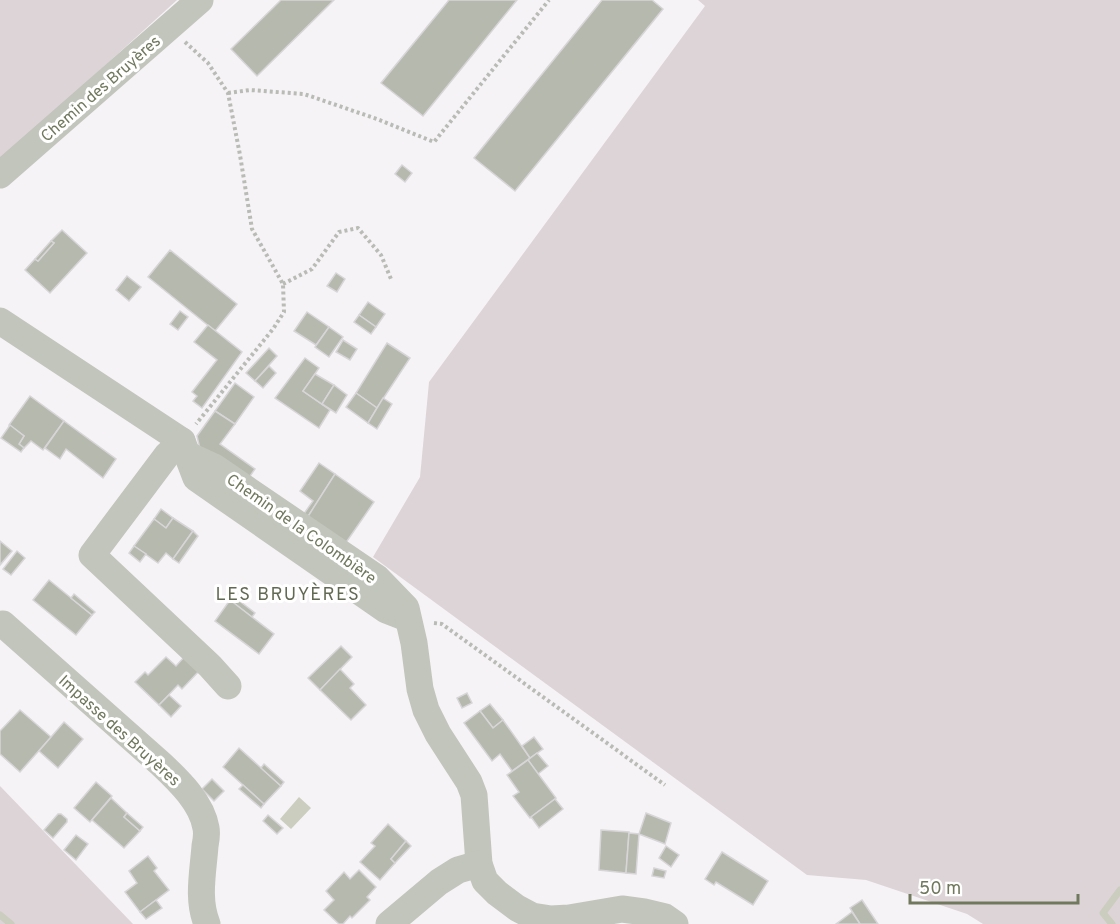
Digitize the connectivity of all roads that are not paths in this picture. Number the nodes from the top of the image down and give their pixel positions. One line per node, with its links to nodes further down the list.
1 (200, 0): 2 (street, Chemin des Bruyères)
2 (0, 174)
3 (0, 321): 4 (street)
4 (185, 448): 6 (street); 7 (street, Chemin de la Colombière)
5 (3, 624): 9 (street, Impasse des Bruyères)
6 (228, 686)
7 (479, 864): 8 (street); 10 (street)
8 (394, 922)
9 (207, 924)
10 (675, 924)

